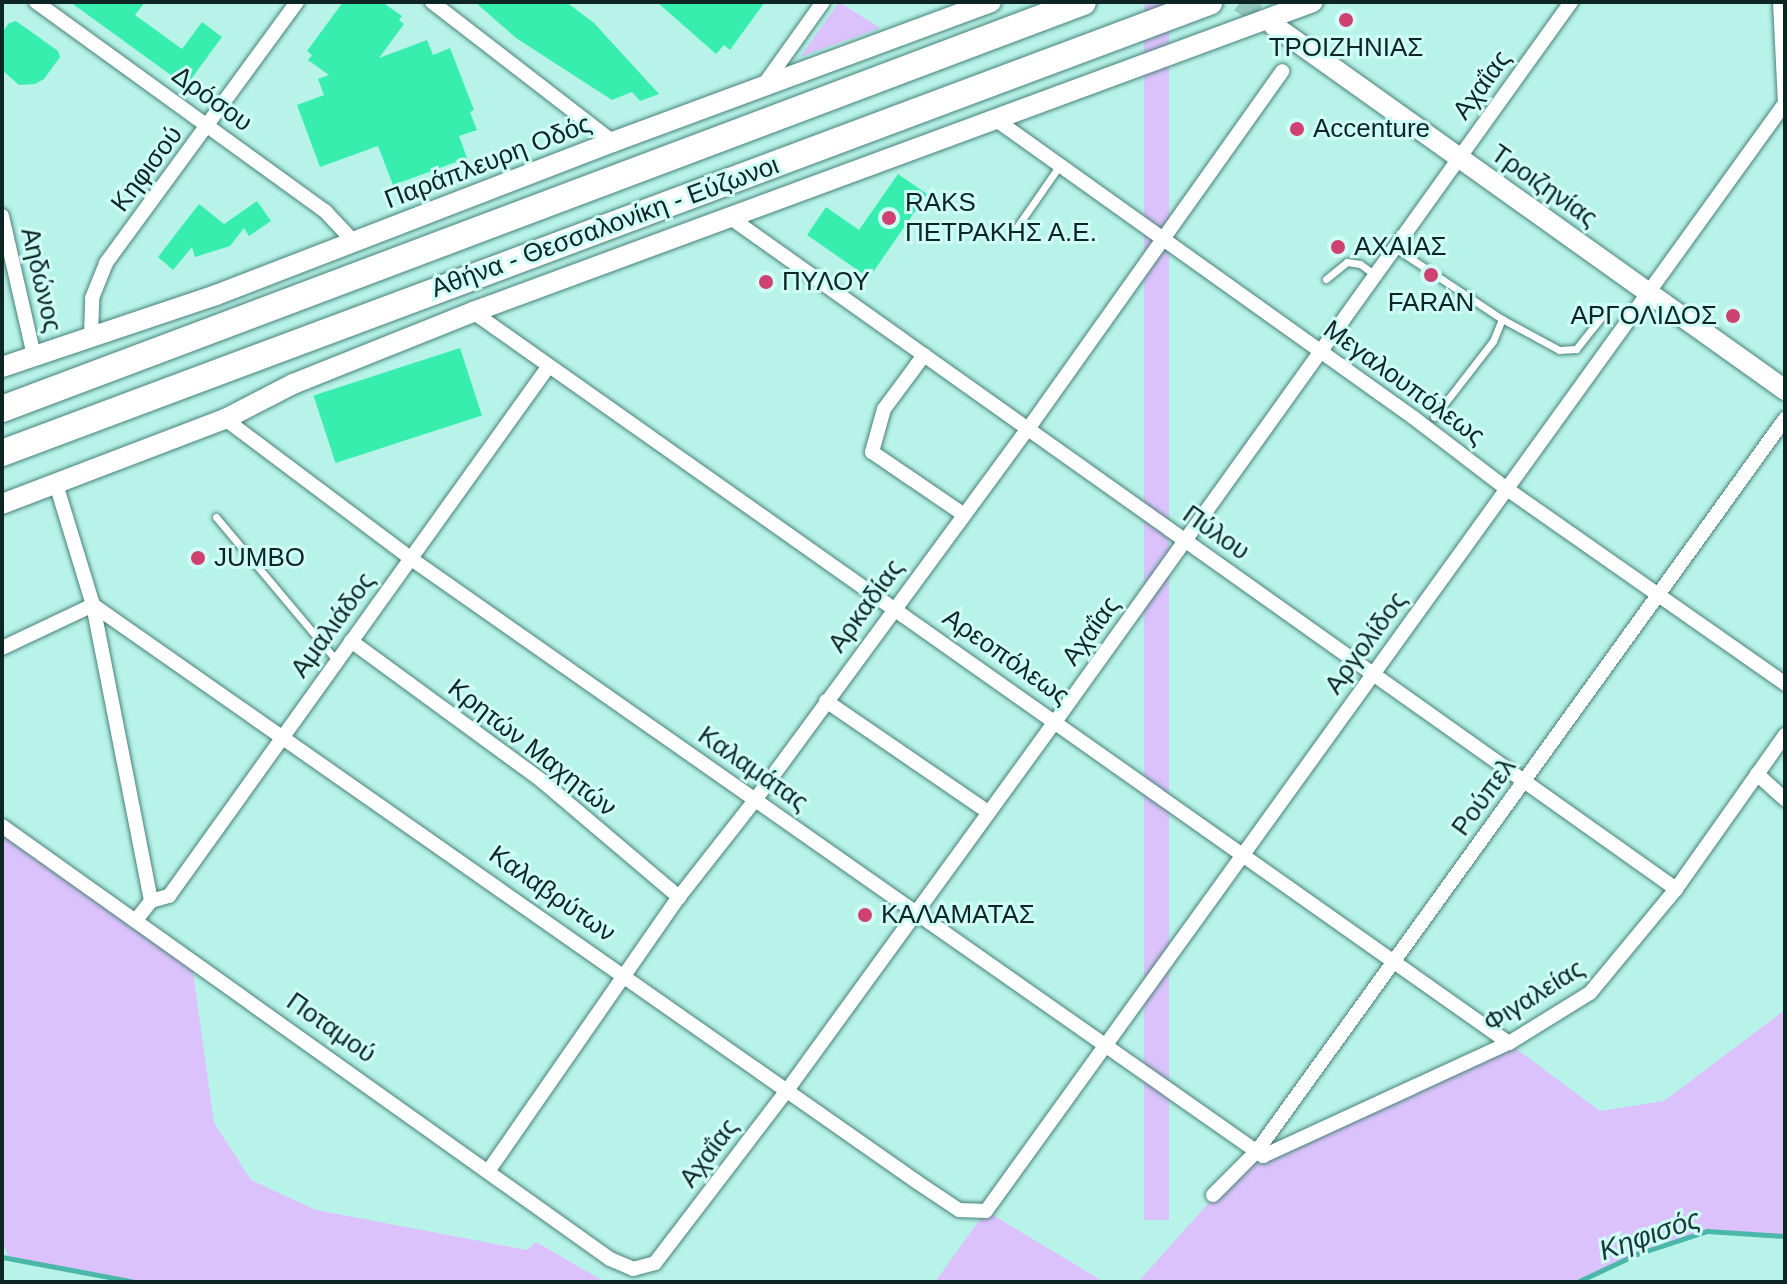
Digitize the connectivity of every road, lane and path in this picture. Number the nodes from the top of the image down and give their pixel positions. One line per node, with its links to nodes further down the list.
1 (36, 2): 16 (street, Δρόσου)
2 (297, 2): 16 (street, Κηφισού)
3 (432, 2): 17 (street)
4 (823, 2): 13 (street)
5 (991, 2): 13 (main road, Παράπλευρη Οδός)
6 (1083, 2): 40 (highway, Αθήνα - Θεσσαλονίκη - Εύζωνοι)
7 (1209, 2): 45 (highway, Αθήνα - Θεσσαλονίκη - Εύζωνοι)
8 (1313, 2): 15 (main road)
9 (1571, 2): 18 (street, Αχαΐας)
10 (1780, 2): 14 (street)
11 (1273, 25): 18 (main road, Τροιζηνίας)
12 (1282, 71): 23 (street, Αρκαδίας)
13 (763, 86): 17 (main road, Παράπλευρη Οδός)
14 (1785, 103): 29 (street, Αργολίδος)
15 (995, 119): 19 (street, Μεγαλουπόλεως); 21 (main road)
16 (210, 126): 24 (street, Δρόσου); 33 (street, Κηφισού)
17 (613, 142): 24 (main road, Παράπλευρη Οδός)
18 (1460, 158): 25 (street, Αχαΐας); 29 (main road, Τροιζηνίας)
19 (1060, 165): 22 (lane); 23 (street, Μεγαλουπόλεως)
20 (2, 216): 26 (street, Αηδώνος)
21 (728, 216): 30 (main road); 35 (street, Πύλου)
22 (1017, 227)
23 (1164, 239): 34 (street, Μεγαλουπόλεως); 44 (street, Αρκαδίας)
24 (354, 242): 33 (main road, Παράπλευρη Οδός)
25 (1395, 248): 27 (street, Αχαΐας); 32 (lane)
26 (8, 266): 36 (street, Αηδώνος)
27 (1375, 275): 28 (lane); 34 (street, Αχαΐας)
28 (1326, 279)
29 (1648, 293): 39 (main road, Τροιζηνίας); 47 (street, Αργολίδος)
30 (473, 312): 38 (street, Αρεοπόλεως); 42 (main road)
31 (1603, 315): 32 (lane)
32 (1502, 319): 41 (lane)
33 (91, 335): 36 (main road, Παράπλευρη Οδός)
34 (1320, 350): 47 (street, Μεγαλουπόλεως); 51 (street, Αχαΐας)
35 (924, 355): 44 (street, Πύλου); 49 (street)
36 (34, 356): 37 (main road, Παράπλευρη Οδός)
37 (2, 367)
38 (548, 367): 52 (street, Αμαλιάδος); 55 (street, Αρεοπόλεως)
39 (1785, 390)
40 (2, 409)
41 (1434, 417)
42 (225, 419): 46 (main road); 52 (street, Καλαμάτας)
43 (1785, 419): 53 (street, Ρούπελ)
44 (1028, 429): 49 (street, Αρκαδίας); 51 (street, Πύλου)
45 (2, 453)
46 (56, 484): 48 (main road); 54 (street)
47 (1507, 489): 53 (street, Μεγαλουπόλεως); 59 (street, Αργολίδος)
48 (2, 504)
49 (963, 514): 55 (street, Αρκαδίας)
50 (216, 517): 58 (lane)
51 (1186, 541): 59 (street, Πύλου); 62 (street, Αχαΐας)
52 (410, 558): 56 (street, Αμαλιάδος); 68 (street, Καλαμάτας)
53 (1658, 594): 60 (street, Μεγαλουπόλεως); 66 (street, Ρούπελ)
54 (93, 605): 57 (street); 64 (street, Καλαβρύτων); 74 (street)
55 (895, 607): 61 (street, Αρκαδίας); 62 (street, Αρεοπόλεως)
56 (351, 641): 58 (street, Αμαλιάδος); 73 (street, Κρητών Μαχητών)
57 (2, 648)
58 (337, 661): 64 (street, Αμαλιάδος)
59 (1373, 674): 66 (street, Πύλου); 71 (street, Αργολίδος)
60 (1785, 684)
61 (826, 701): 68 (street, Αρκαδίας); 69 (street)
62 (1055, 722): 69 (street, Αχαΐας); 71 (street, Αρεοπόλεως)
63 (1785, 735): 65 (street, Φιγαλείας)
64 (282, 736): 74 (street, Αμαλιάδος); 78 (street, Καλαβρύτων)
65 (1757, 774): 67 (street); 72 (street, Φιγαλείας)
66 (1524, 781): 72 (street, Πύλου); 77 (street, Ρούπελ)
67 (1785, 799)
68 (755, 800): 73 (street, Αρκαδίας); 75 (street, Καλαμάτας)
69 (988, 812): 75 (street, Αχαΐας)
70 (2, 826): 76 (street, Ποταμού)
71 (1244, 854): 77 (street, Αρεοπόλεως); 80 (street, Αργολίδος)
72 (1676, 889): 79 (street, Φιγαλείας)
73 (679, 897): 78 (street, Αρκαδίας)
74 (151, 901): 76 (street, Αμαλιάδος)
75 (916, 911): 80 (street, Καλαμάτας); 81 (street, Αχαΐας)
76 (136, 920): 83 (street, Ποταμού)
77 (1395, 961): 79 (street, Αρεοπόλεως); 82 (street, Ρούπελ)
78 (626, 975): 81 (street, Καλαβρύτων); 83 (street, Αρκαδίας)
79 (1509, 1043): 82 (street, Φιγαλείας)
80 (1105, 1046): 82 (street, Καλαμάτας); 85 (street, Αργολίδος)
81 (788, 1089): 85 (street, Καλαβρύτων); 86 (street, Αχαΐας)
82 (1257, 1151): 84 (street, Ρούπελ)
83 (489, 1170): 86 (street, Ποταμού)
84 (1213, 1195)
85 (986, 1211)
86 (633, 1269)

